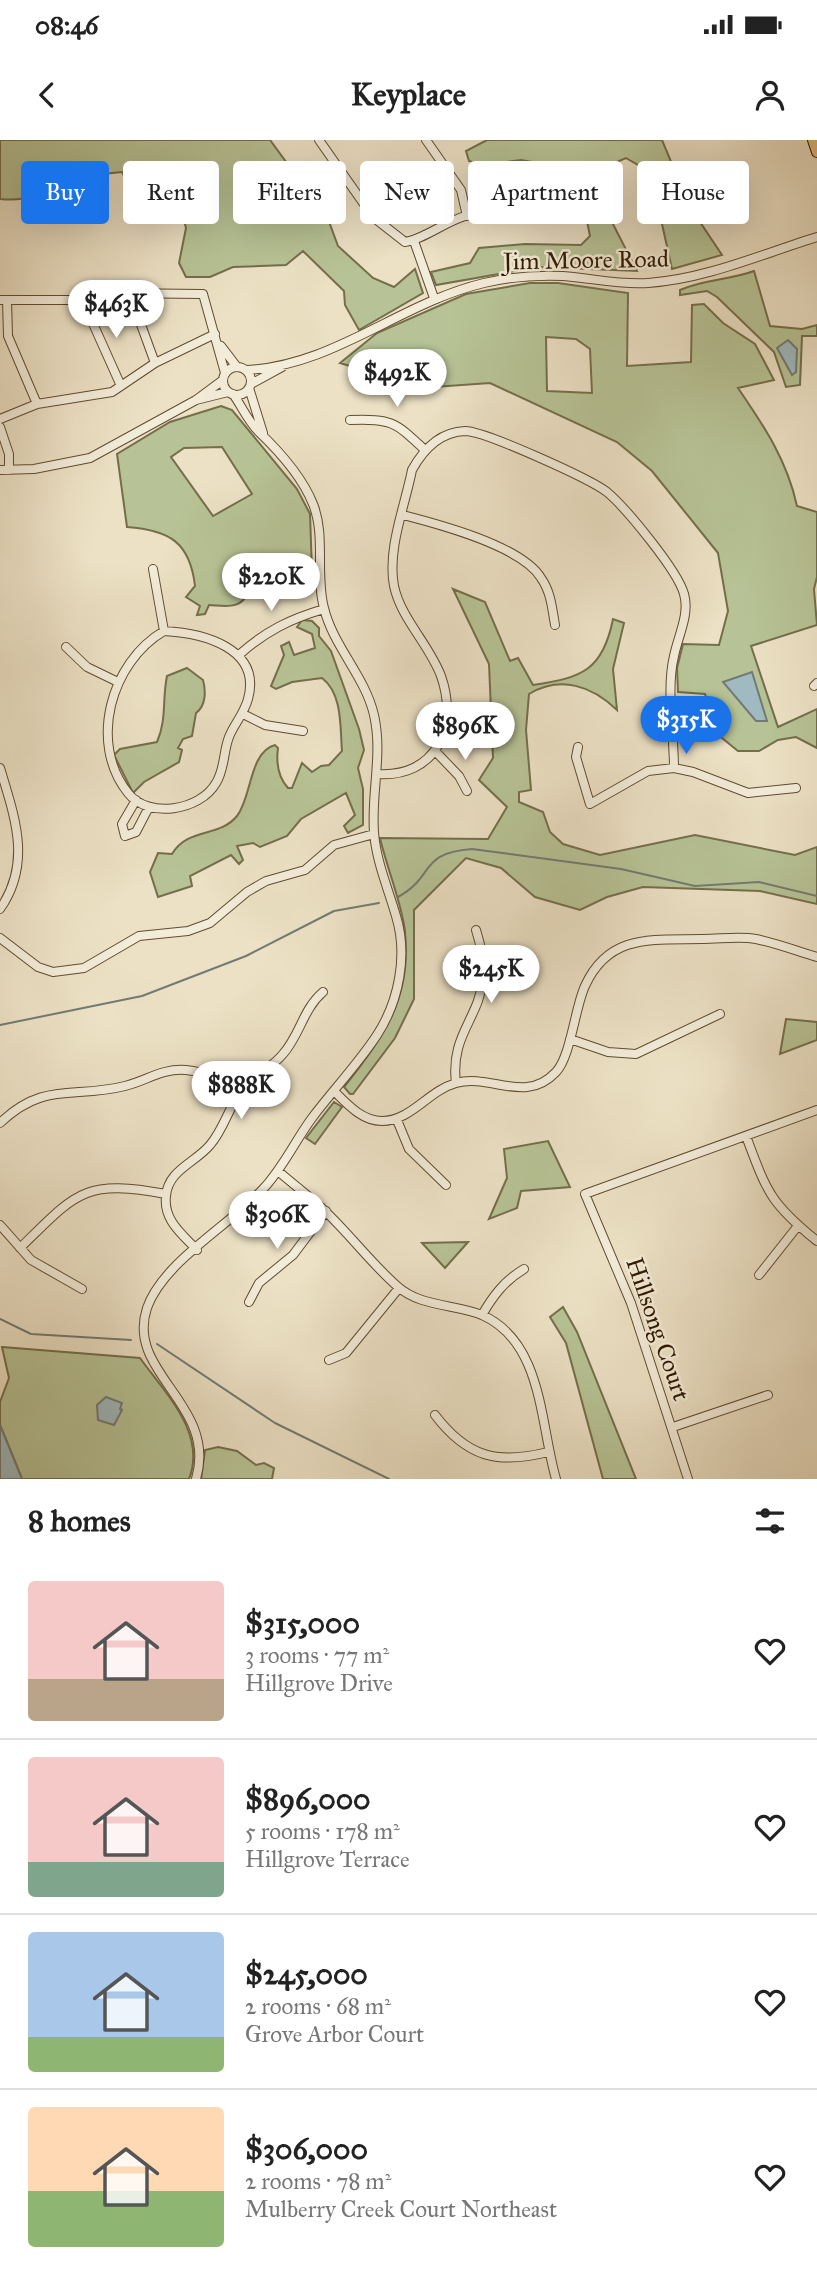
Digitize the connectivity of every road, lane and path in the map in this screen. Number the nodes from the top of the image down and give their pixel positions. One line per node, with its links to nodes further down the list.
1 (319, 140): 7 (street)
2 (813, 140): 4 (main road)
3 (430, 141): 5 (street)
4 (817, 152)
5 (467, 216): 7 (street)
6 (817, 237): 9 (street, Jim Moore Road)
7 (414, 241): 9 (street)
8 (135, 293): 11 (street); 12 (street); 14 (street)
9 (434, 298): 15 (street, Jim Moore Road)
10 (3, 300): 11 (street); 22 (street)
11 (88, 300): 18 (street)
12 (215, 334): 13 (street); 14 (street)
13 (219, 344): 16 (street); 17 (street)
14 (155, 363): 18 (street)
15 (283, 366): 16 (street, Jim Moore Road); 19 (street, Jim Moore Road)
16 (242, 368): 17 (street); 19 (street)
17 (224, 376): 20 (street); 21 (street)
18 (121, 386): 22 (street)
19 (250, 386): 20 (street, Jim Moore Road); 26 (street)
20 (231, 393): 21 (street); 26 (street)
21 (196, 400): 28 (street)
22 (37, 404): 23 (street)
23 (0, 419)
24 (350, 420): 27 (street)
25 (0, 427): 28 (street)
26 (263, 433): 31 (street)
27 (425, 450): 29 (street); 42 (street)
28 (4, 470)
29 (403, 515): 32 (street); 40 (street)
30 (153, 569): 33 (street)
31 (324, 609): 35 (street); 43 (street)
32 (555, 625)
33 (164, 631): 35 (street); 36 (street)
34 (66, 647): 36 (street)
35 (240, 654): 37 (street)
36 (118, 682): 46 (street)
37 (243, 714): 38 (street); 47 (street)
38 (303, 731)
39 (578, 747): 42 (street)
40 (436, 752): 43 (street); 45 (street)
41 (0, 768): 49 (street)
42 (674, 768): 44 (street)
43 (377, 774): 48 (street)
44 (796, 788)
45 (467, 791)
46 (136, 800): 47 (street); 47 (street)
47 (149, 807)
48 (374, 834): 51 (street); 57 (street)
49 (0, 909)
50 (476, 930): 56 (street)
51 (0, 938)
52 (817, 957): 55 (street)
53 (323, 992): 58 (street)
54 (720, 1014): 55 (street)
55 (569, 1039): 56 (street)
56 (456, 1083): 60 (street)
57 (334, 1091): 60 (street); 63 (street)
58 (240, 1092): 61 (street); 65 (street)
59 (817, 1110): 62 (street)
60 (397, 1120): 64 (street)
61 (0, 1123)
62 (746, 1136): 68 (street); 81 (street, Hillsong Court)
63 (278, 1171): 66 (street); 71 (street)
64 (446, 1185)
65 (166, 1195): 70 (street); 71 (street)
66 (326, 1211): 74 (street); 76 (street)
67 (0, 1225): 70 (street)
68 (797, 1227): 69 (street); 73 (street)
69 (817, 1241)
70 (20, 1248): 75 (street)
71 (197, 1250): 83 (street)
72 (524, 1269): 77 (street)
73 (758, 1275)
74 (399, 1288): 77 (street); 78 (street)
75 (82, 1289)
76 (249, 1302)
77 (482, 1315): 82 (street)
78 (329, 1360)
79 (768, 1395): 81 (street)
80 (435, 1415): 82 (street)
81 (673, 1427): 85 (street, Hillsong Court)
82 (548, 1452): 84 (street)
83 (196, 1479)
84 (556, 1479)
85 (688, 1479)

